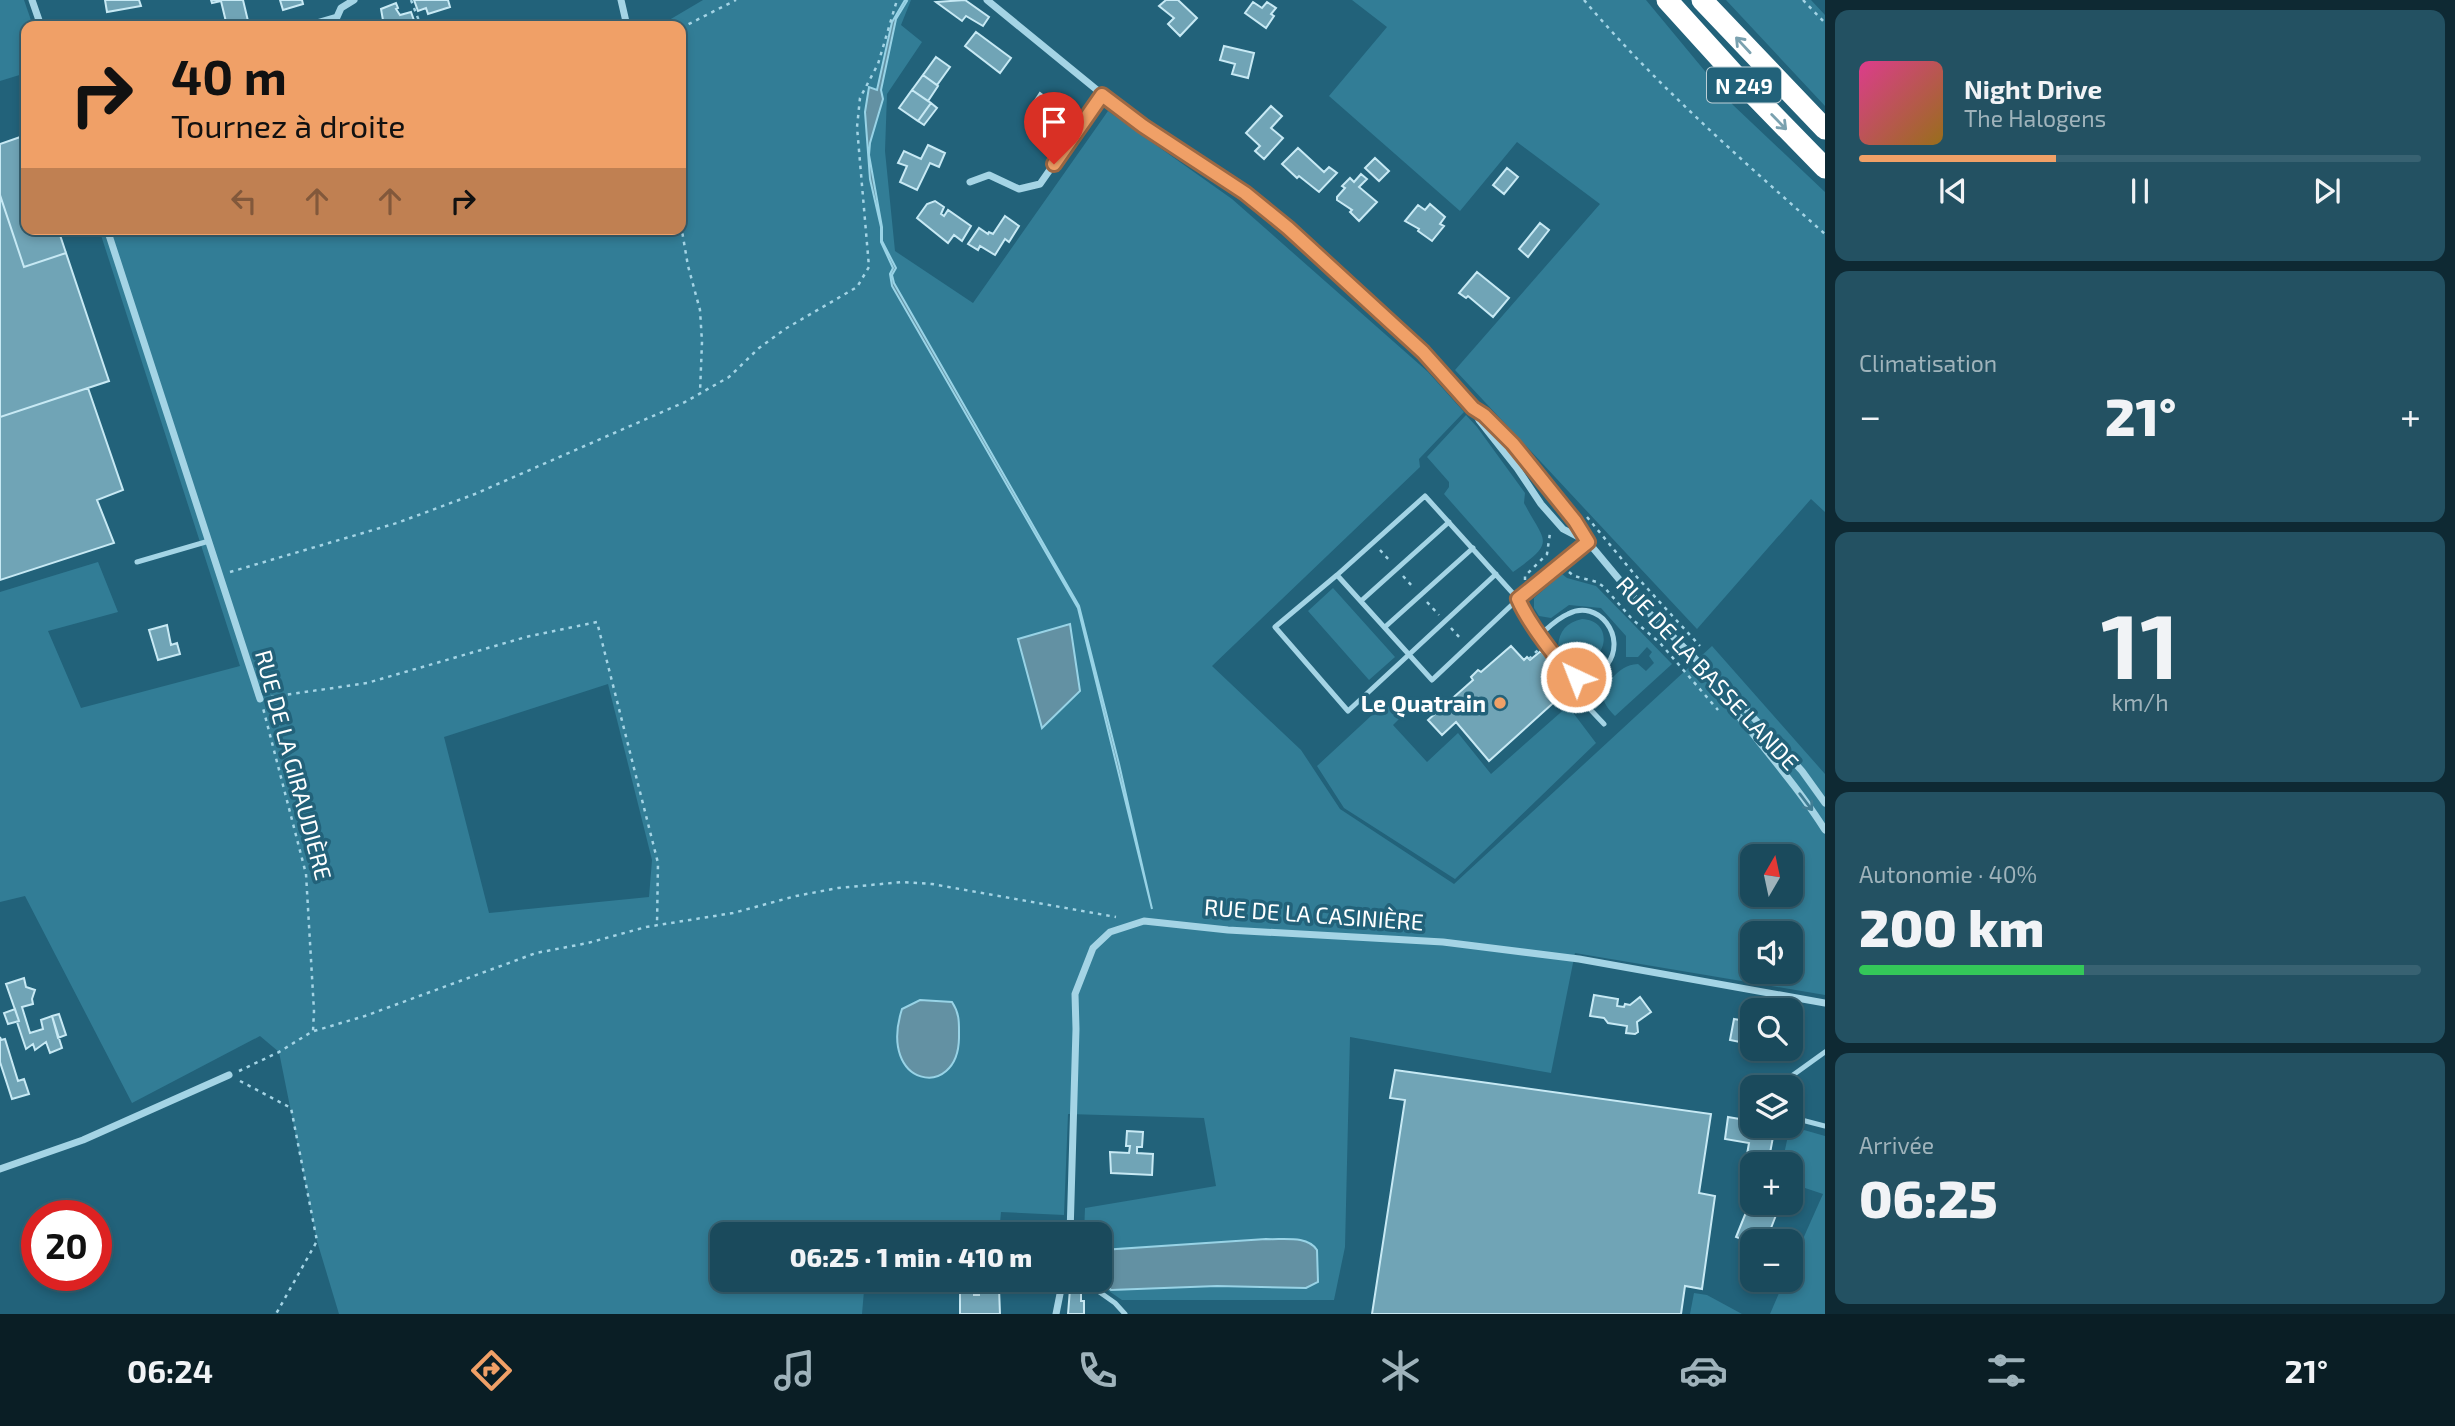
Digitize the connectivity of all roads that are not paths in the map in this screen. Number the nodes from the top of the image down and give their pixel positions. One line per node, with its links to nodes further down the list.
1 (32, 0): 9 (street)
2 (337, 0): 8 (street)
3 (354, 0): 8 (street)
4 (621, 0): 11 (street)
5 (987, 0): 12 (street, RUE DE LA BASSE LANDE)
6 (1667, 0): 14 (highway, N 249, one-way to 14)
7 (1702, 0): 13 (highway, N 249, one-way to 7)
8 (341, 8): 10 (street)
9 (39, 21)
10 (323, 21)
11 (626, 21)
12 (1102, 95): 15 (street); 17 (street, RUE DE LA BASSE LANDE)
13 (1825, 129)
14 (1825, 168)
15 (970, 182)
16 (109, 235): 19 (street, RUE DE LA GIRAUDIÈRE)
17 (1473, 408): 20 (street, RUE DE LA BASSE LANDE); 20 (street, RUE DE LA BASSE LANDE)
18 (1449, 522): 21 (lane); 24 (lane); 26 (lane)
19 (209, 541): 22 (lane); 32 (street, RUE DE LA GIRAUDIÈRE)
20 (1588, 542): 25 (lane); 30 (street, RUE DE LA BASSE LANDE)
21 (1473, 548): 23 (lane); 27 (lane)
22 (138, 562)
23 (1496, 574): 25 (lane); 29 (lane)
24 (1337, 575): 26 (lane); 29 (lane)
25 (1518, 599): 28 (lane); 29 (lane)
26 (1361, 601): 27 (lane)
27 (1385, 627): 29 (lane)
28 (1541, 634): 31 (lane); 31 (lane)
29 (1408, 654)
30 (1705, 671): 34 (street, RUE DE LA BASSE LANDE); 35 (street, RUE DE LA BASSE LANDE, one-way to 35)
31 (1588, 677): 33 (lane)
32 (260, 699)
33 (1604, 724)
34 (1825, 803)
35 (1825, 830)
36 (1825, 1003): 43 (street, RUE DE LA CASINIÈRE)
37 (1825, 1052): 38 (lane)
38 (1793, 1075)
39 (233, 1077): 42 (street)
40 (1803, 1120): 41 (lane)
41 (1825, 1126)
42 (0, 1169)
43 (1070, 1222)
44 (1060, 1292): 46 (street)
45 (1099, 1292): 47 (lane)
46 (1056, 1314)
47 (1125, 1314)

